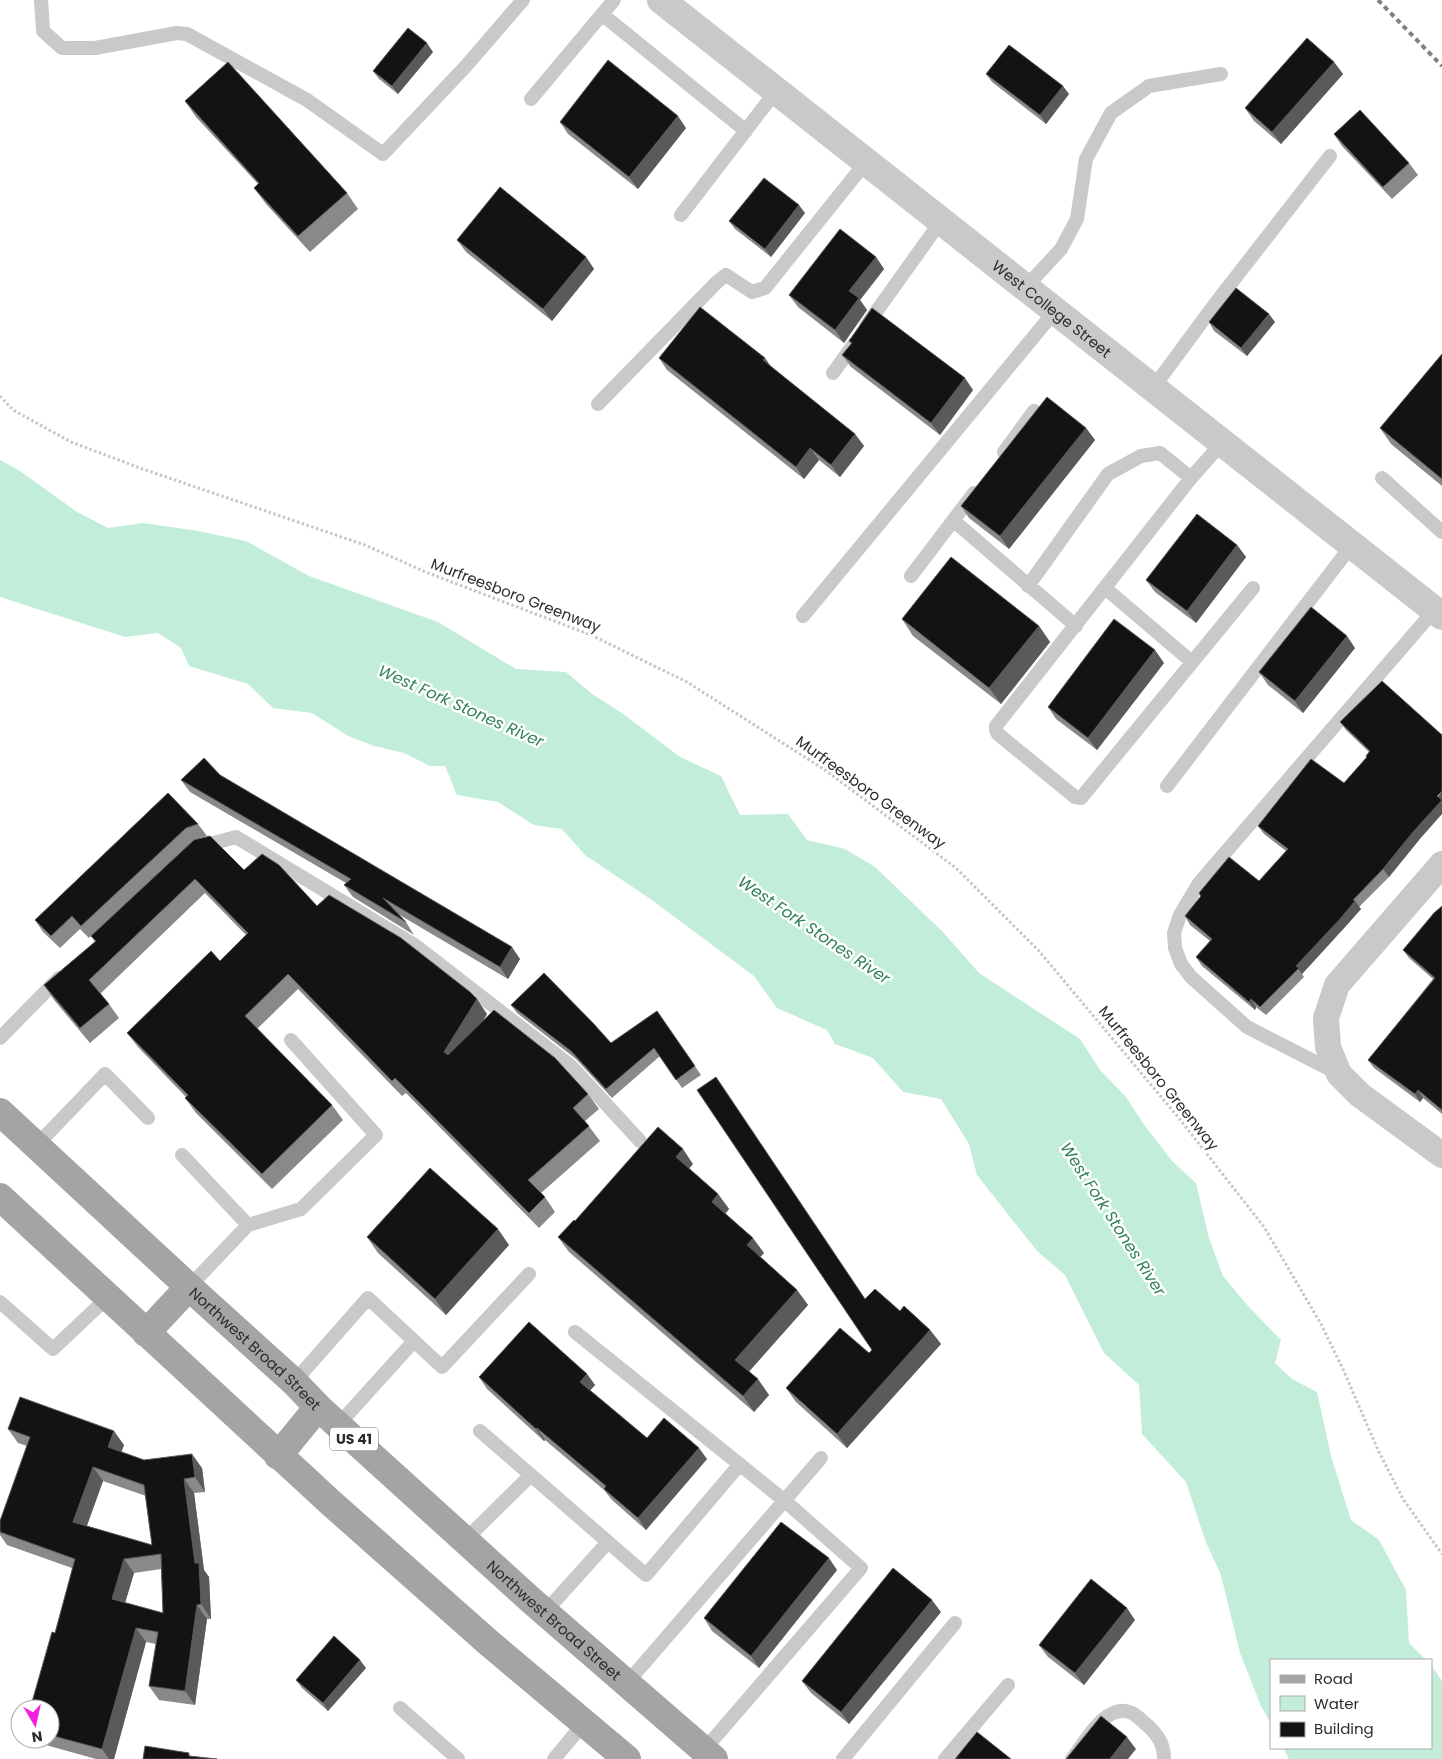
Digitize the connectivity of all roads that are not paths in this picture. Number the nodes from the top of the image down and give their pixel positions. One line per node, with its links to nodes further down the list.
1 (41, 0): 2 (lane)
2 (523, 0)
3 (614, 0): 5 (lane)
4 (661, 0): 7 (street, West College Street)
5 (603, 15): 8 (lane); 9 (lane)
6 (1222, 74): 14 (lane)
7 (776, 91): 9 (lane); 11 (street, West College Street)
8 (531, 99)
9 (746, 131): 12 (lane)
10 (1330, 156): 17 (lane)
11 (866, 162): 13 (street, West College Street); 18 (lane)
12 (681, 215)
13 (941, 221): 14 (street, West College Street); 16 (lane)
14 (1025, 288): 15 (street, West College Street)
15 (1055, 311): 17 (street, West College Street); 33 (lane)
16 (833, 374)
17 (1153, 388): 20 (street, West College Street)
18 (598, 404)
19 (1034, 411): 21 (lane)
20 (1222, 443): 22 (lane); 27 (street, West College Street)
21 (994, 466)
22 (1192, 478): 29 (lane); 30 (lane)
23 (1382, 478): 26 (lane)
24 (982, 482): 25 (lane)
25 (954, 522): 28 (lane); 29 (lane)
26 (1442, 532)
27 (1352, 545): 32 (street, West College Street); 36 (lane)
28 (911, 576)
29 (1028, 586): 34 (lane)
30 (1106, 588): 34 (lane); 35 (lane)
31 (1253, 588): 35 (lane)
32 (1440, 609): 42 (lane)
33 (803, 616)
34 (1076, 626): 35 (lane)
35 (1192, 662)
36 (1167, 786)
37 (186, 860): 45 (lane)
38 (1442, 864): 42 (street)
39 (66, 971): 40 (lane)
40 (0, 1038)
41 (291, 1040): 50 (lane)
42 (1339, 1074): 48 (street)
43 (0, 1112): 46 (main road, Northwest Broad Street / US 41)
44 (148, 1118): 46 (lane)
45 (640, 1141)
46 (36, 1146): 52 (main road, Northwest Broad Street / US 41)
47 (182, 1155): 50 (lane)
48 (1442, 1155)
49 (2, 1203): 53 (main road)
50 (248, 1225): 52 (lane)
51 (529, 1274): 57 (lane)
52 (189, 1288): 56 (main road); 58 (main road, Northwest Broad Street / US 41)
53 (108, 1298): 54 (lane); 56 (main road)
54 (0, 1302)
55 (575, 1332): 64 (lane)
56 (146, 1333): 62 (main road)
57 (414, 1342): 58 (lane); 60 (lane)
58 (294, 1382): 59 (main road, Northwest Broad Street / US 41)
59 (318, 1407): 60 (main road, Northwest Broad Street / US 41); 62 (main road)
60 (338, 1425): 67 (main road, Northwest Broad Street / US 41)
61 (480, 1431): 65 (lane)
62 (278, 1456): 74 (main road)
63 (822, 1458): 66 (lane)
64 (740, 1464): 66 (lane); 68 (lane)
65 (530, 1475): 67 (lane); 68 (lane)
66 (791, 1505): 71 (lane); 75 (lane)
67 (465, 1540): 69 (main road, Northwest Broad Street / US 41)
68 (608, 1542): 69 (lane)
69 (545, 1612): 71 (main road, Northwest Broad Street / US 41)
70 (956, 1623): 79 (lane)
71 (627, 1683): 75 (main road, Northwest Broad Street / US 41)
72 (1008, 1685): 80 (lane)
73 (400, 1708): 76 (lane)
74 (584, 1723): 77 (lane); 78 (main road)
75 (709, 1755)
76 (458, 1759)
77 (554, 1759)
78 (627, 1759)
79 (843, 1759)
80 (945, 1759)
81 (1072, 1759): 82 (lane)
82 (1164, 1759)

